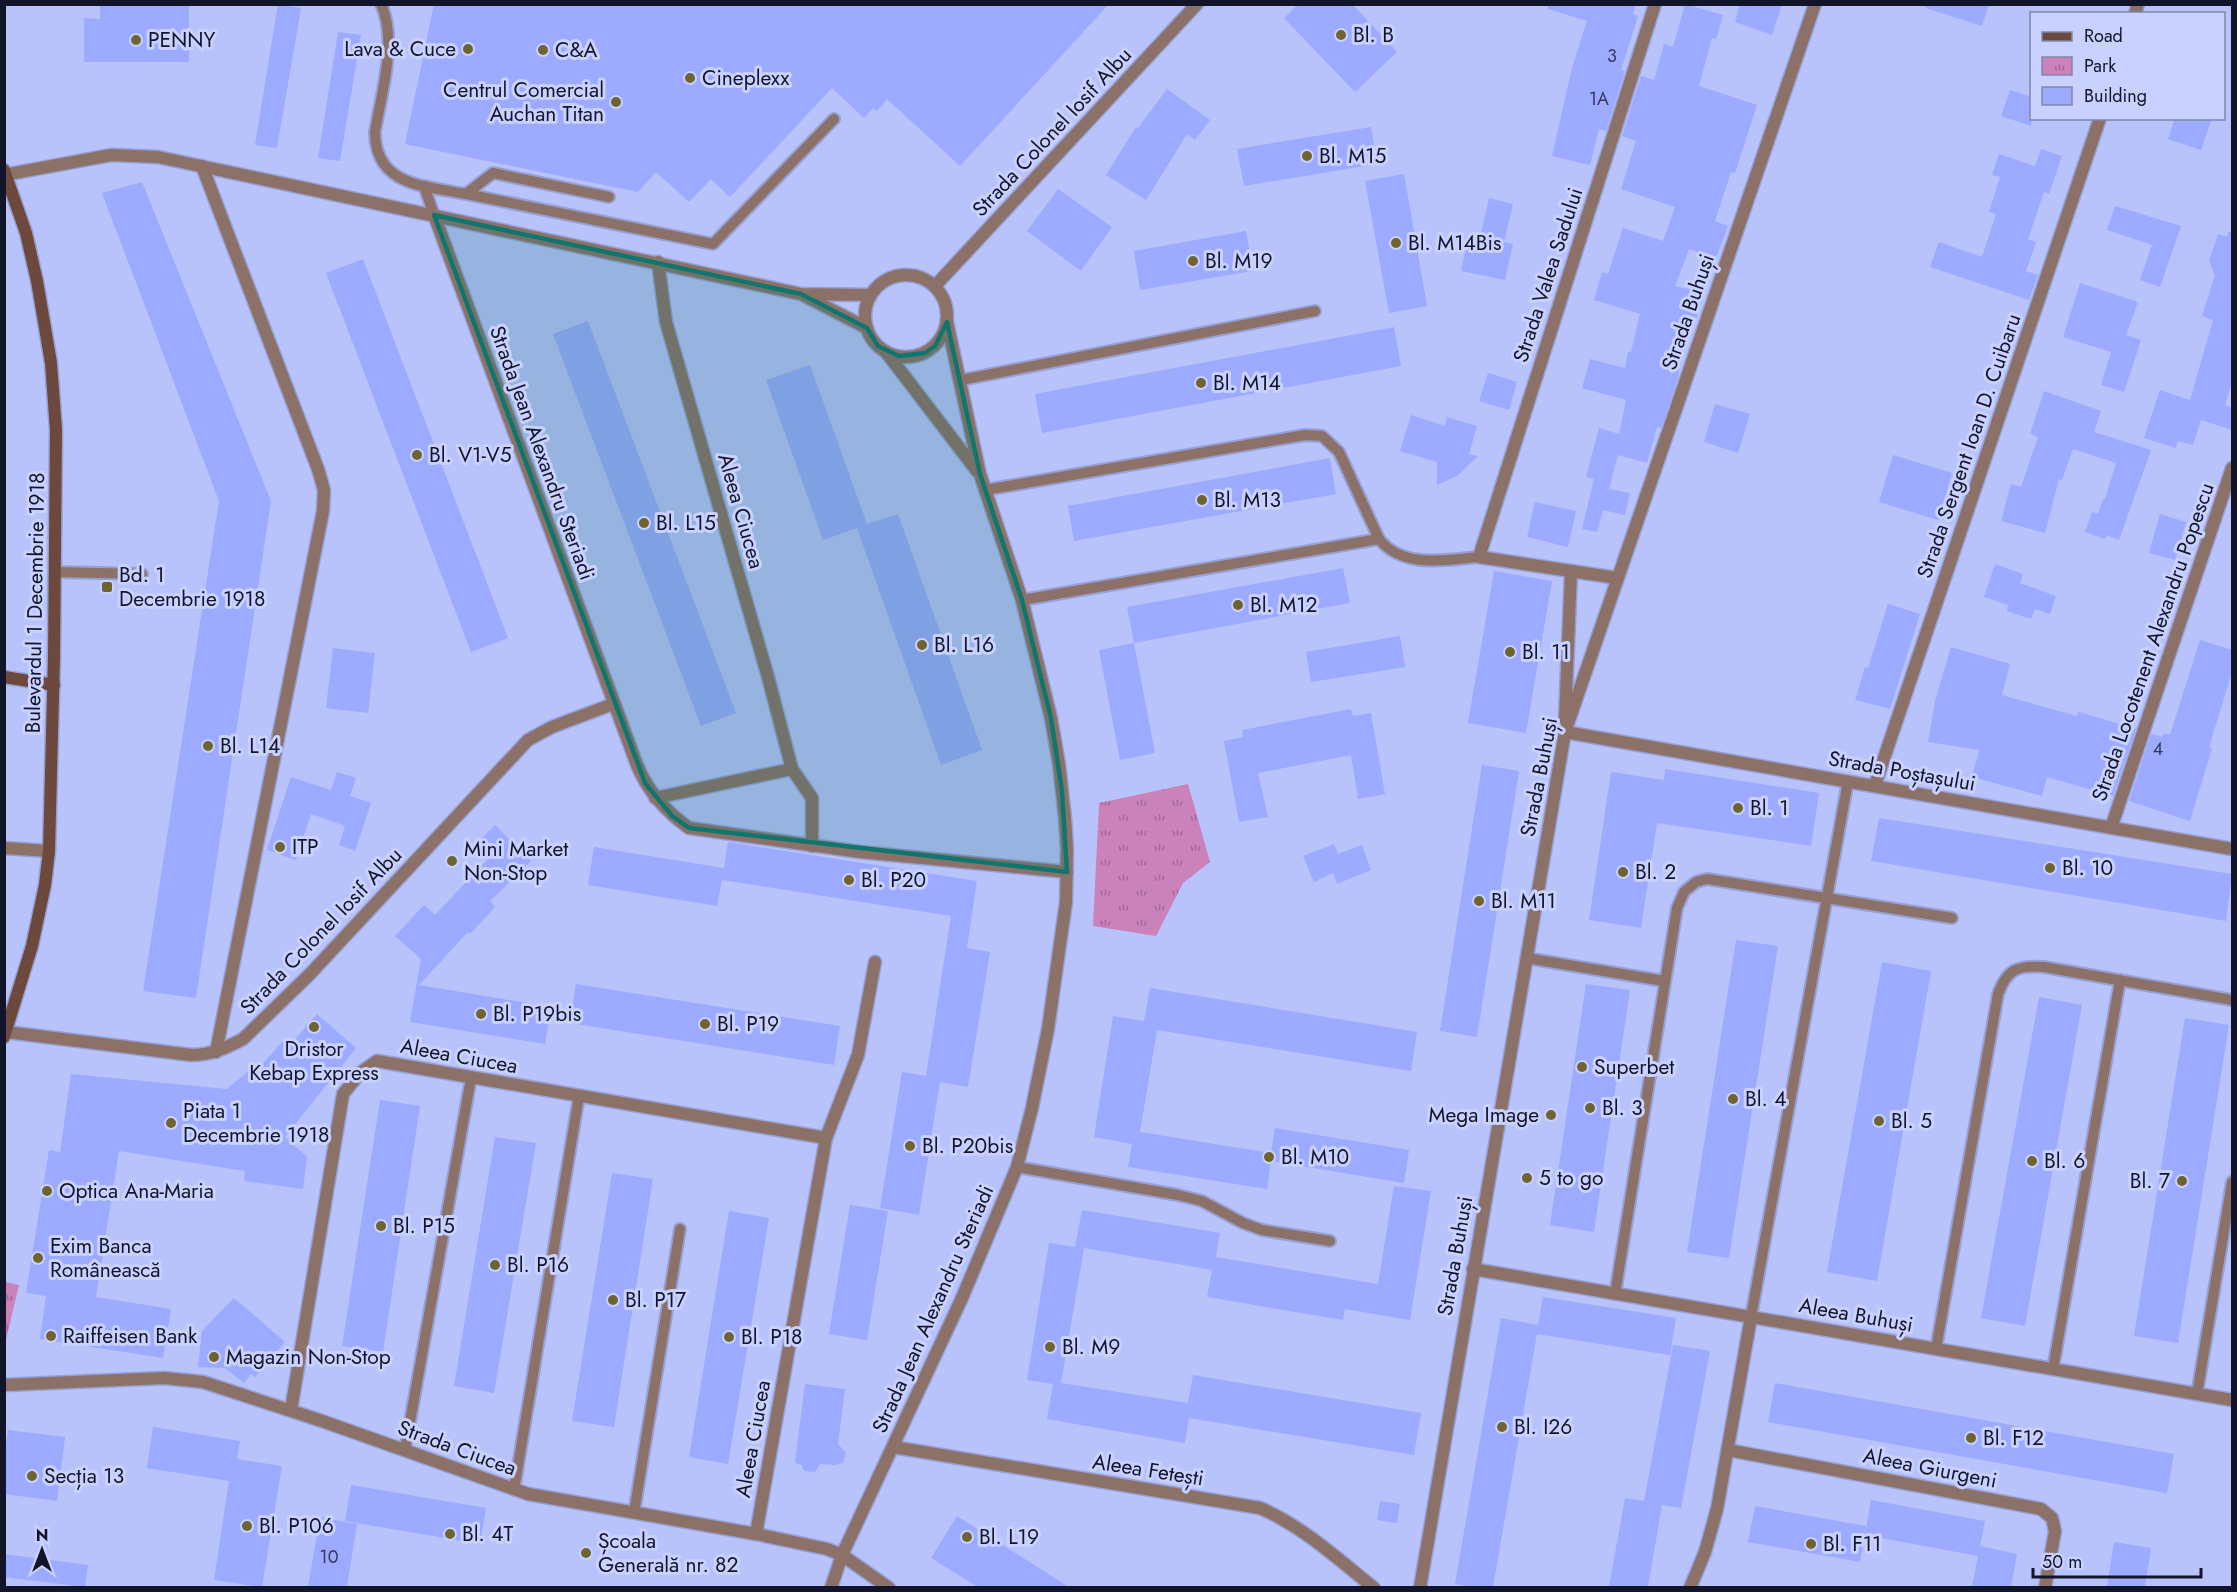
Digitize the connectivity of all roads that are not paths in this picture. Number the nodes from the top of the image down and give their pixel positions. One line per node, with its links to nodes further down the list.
1 (381, 4): 9 (lane)
2 (1197, 4): 14 (street, Strada Colonel Iosif Albu)
3 (1655, 4): 26 (street, Strada Valea Sadului)
4 (1815, 4): 30 (street, Strada Buhuși)
5 (834, 119): 10 (lane)
6 (2099, 120): 38 (street, Strada Sergent Ioan D. Cuibaru)
7 (202, 166): 8 (street); 12 (street); 54 (street)
8 (5, 173): 28 (main road, Bulevardul 1 Decembrie 1918)
9 (424, 186): 10 (lane); 12 (lane)
10 (466, 194): 11 (lane)
11 (609, 197)
12 (434, 215): 13 (street); 34 (street, Strada Jean Alexandru Steriadi)
13 (658, 262): 15 (street); 36 (street, Aleea Ciucea)
14 (935, 286): 16 (street); 18 (street)
15 (801, 294): 16 (street); 19 (street)
16 (871, 295): 19 (street)
17 (1315, 311): 21 (lane)
18 (947, 322): 20 (street); 21 (street, Strada Jean Alexandru Steriadi)
19 (867, 328): 20 (street)
20 (886, 352): 23 (street, Strada Jean Alexandru Steriadi)
21 (961, 380): 23 (street, Strada Jean Alexandru Steriadi)
22 (2232, 468): 40 (street, Strada Locotenent Alexandru Popescu)
23 (980, 474): 24 (street, Strada Jean Alexandru Steriadi)
24 (985, 490): 25 (lane); 31 (street, Strada Jean Alexandru Steriadi)
25 (1379, 538): 26 (lane); 31 (lane)
26 (1479, 558): 27 (street)
27 (1571, 571): 30 (street); 35 (street)
28 (56, 572): 29 (lane); 33 (main road, Bulevardul 1 Decembrie 1918)
29 (142, 573)
30 (1617, 578): 35 (street, Strada Buhuși)
31 (1022, 600): 45 (street, Strada Jean Alexandru Steriadi)
32 (4, 677): 33 (main road)
33 (54, 685): 44 (main road, Bulevardul 1 Decembrie 1918)
34 (614, 704): 39 (street); 54 (street, Strada Colonel Iosif Albu)
35 (1565, 732): 37 (street, Strada Poștașului); 48 (street, Strada Buhuși)
36 (792, 769): 39 (street); 41 (street, Aleea Ciucea)
37 (1848, 781): 38 (street, Strada Poștașului); 46 (lane)
38 (1875, 785): 40 (street, Strada Poștașului)
39 (655, 798): 41 (street)
40 (2111, 828): 43 (street, Strada Poștașului)
41 (812, 846): 45 (street)
42 (4, 848): 44 (street)
43 (2232, 849)
44 (49, 851): 53 (main road, Bulevardul 1 Decembrie 1918)
45 (1067, 872): 58 (street, Strada Jean Alexandru Steriadi)
46 (1827, 898): 47 (lane); 51 (lane); 64 (lane)
47 (1952, 918)
48 (1526, 958): 51 (lane); 62 (street, Strada Buhuși)
49 (875, 962): 57 (street, Aleea Ciucea)
50 (2120, 980): 52 (lane); 65 (lane); 66 (lane)
51 (1664, 981): 63 (lane)
52 (2232, 999)
53 (5, 1034): 54 (street, Strada Colonel Iosif Albu)
54 (216, 1052)
55 (471, 1077): 56 (street, Aleea Ciucea); 70 (street, Aleea Ciucea); 72 (lane)
56 (579, 1096): 57 (street, Aleea Ciucea); 74 (lane)
57 (826, 1138): 76 (street, Aleea Ciucea)
58 (1017, 1167): 61 (lane); 71 (street, Strada Jean Alexandru Steriadi)
59 (2232, 1182): 68 (lane)
60 (680, 1229): 75 (lane)
61 (1330, 1241)
62 (1473, 1269): 63 (street, Aleea Buhuși); 81 (street, Strada Buhuși)
63 (1615, 1294): 64 (street, Aleea Buhuși)
64 (1750, 1317): 65 (street, Aleea Buhuși); 73 (street)
65 (1936, 1349): 66 (street, Aleea Buhuși)
66 (2053, 1369): 68 (street, Aleea Buhuși)
67 (4, 1385): 70 (street, Strada Ciucea)
68 (2197, 1394): 69 (street, Aleea Buhuși)
69 (2232, 1400)
70 (291, 1410): 72 (street, Strada Ciucea)
71 (893, 1447): 77 (street, Strada Jean Alexandru Steriadi); 80 (street, Aleea Fetești)
72 (405, 1450): 74 (street, Strada Ciucea)
73 (1728, 1450): 82 (street); 83 (street, Aleea Giurgeni)
74 (514, 1490): 75 (street, Strada Ciucea)
75 (634, 1513): 76 (street, Strada Ciucea)
76 (756, 1534): 77 (street, Strada Ciucea)
77 (842, 1555): 78 (street, Strada Jean Alexandru Steriadi); 79 (street, Strada Ciucea)
78 (831, 1587)
79 (889, 1587)
80 (1374, 1587)
81 (1419, 1587)
82 (1690, 1587)
83 (2045, 1587)

